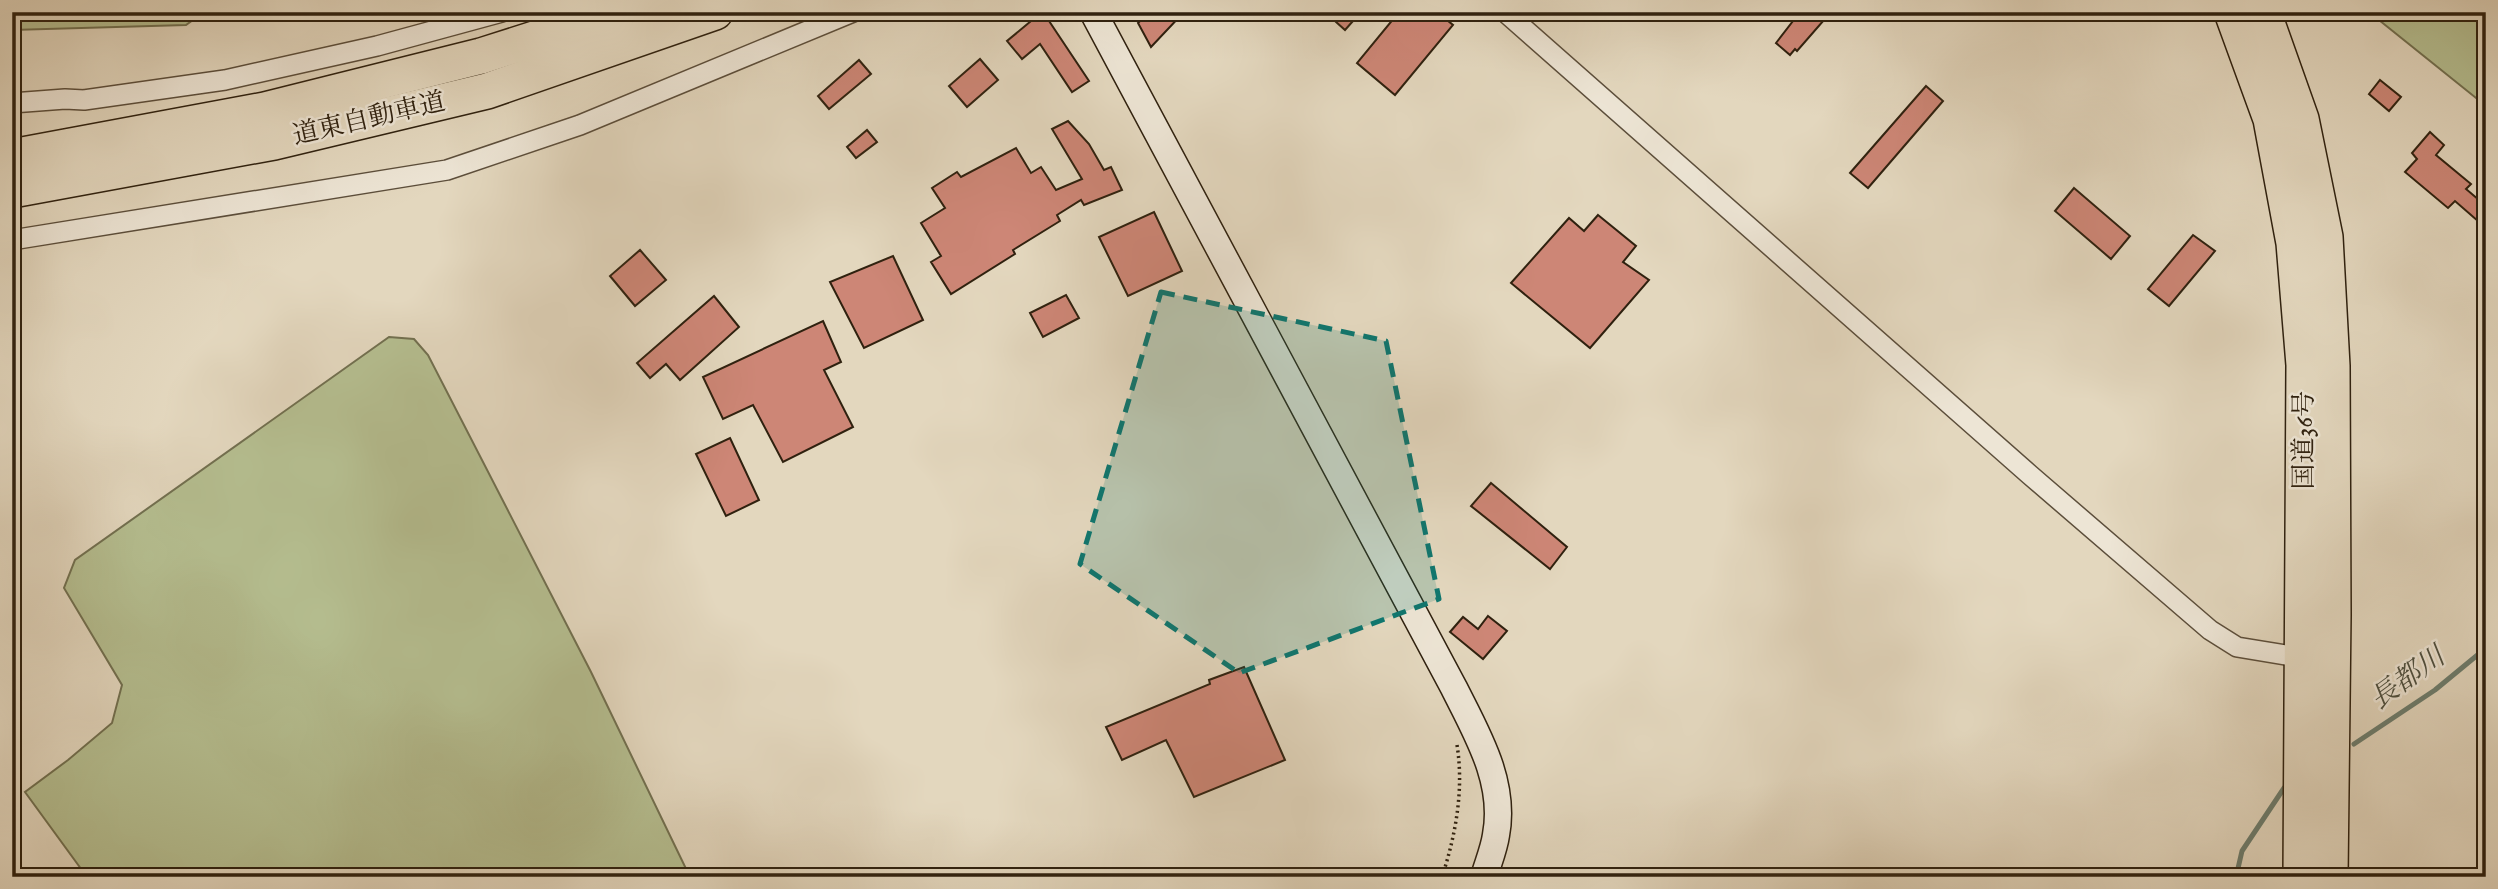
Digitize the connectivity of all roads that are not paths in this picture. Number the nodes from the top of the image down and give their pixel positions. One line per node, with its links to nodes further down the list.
1 (502, 12): 9 (street)
2 (619, 12): 10 (highway, 道東自動車道)
3 (716, 12): 11 (highway, 道東自動車道)
4 (853, 12): 12 (street)
5 (1093, 12): 14 (street)
6 (1505, 12): 13 (street)
7 (2232, 12): 13 (highway, 国道36号)
8 (2263, 12): 16 (highway, 国道36号)
9 (12, 103)
10 (12, 158)
11 (12, 190)
12 (12, 240)
13 (2304, 658): 15 (highway, 国道36号)
14 (1484, 877)
15 (2301, 877)
16 (2330, 877)

